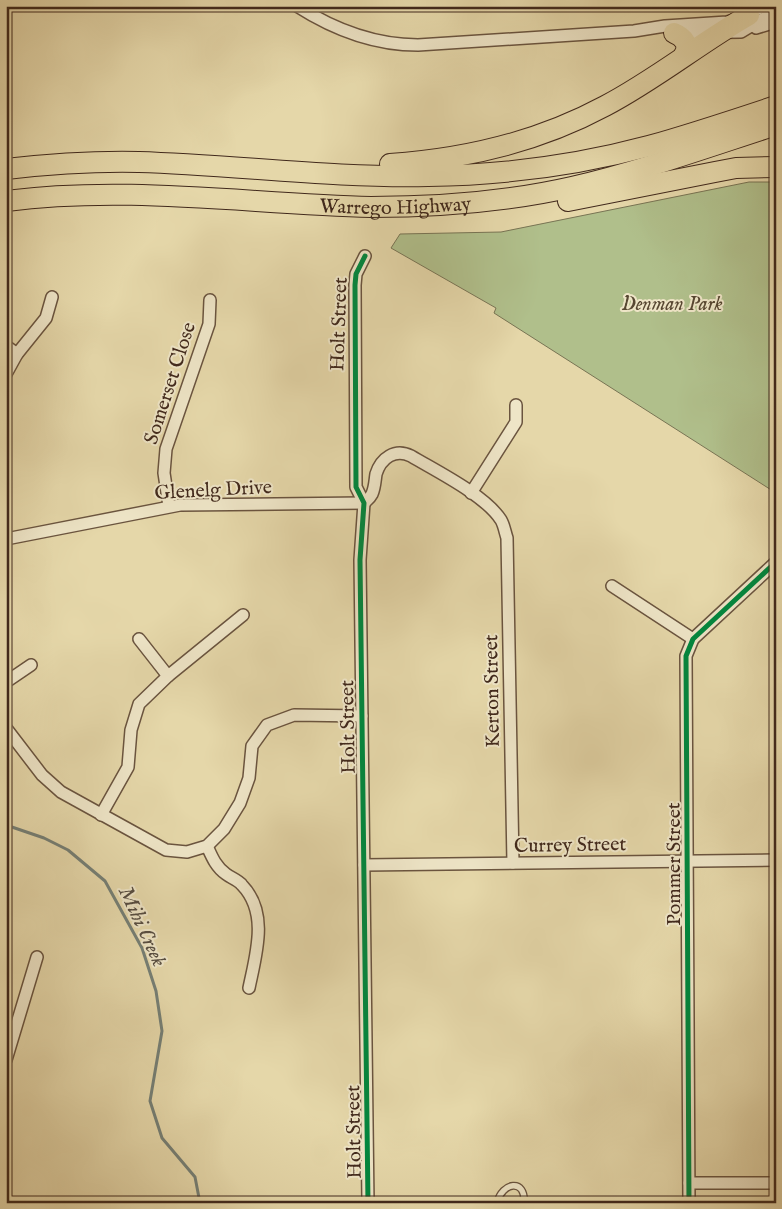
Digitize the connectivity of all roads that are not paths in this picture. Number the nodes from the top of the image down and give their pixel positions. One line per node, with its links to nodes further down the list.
1 (297, 6): 5 (street)
2 (757, 10): 5 (street); 6 (highway)
3 (776, 11): 7 (street)
4 (776, 22): 7 (street)
5 (634, 31): 8 (street)
6 (719, 32): 7 (street); 8 (street); 9 (highway)
7 (739, 32)
8 (674, 33): 9 (highway)
9 (684, 55): 14 (highway)
10 (776, 106): 14 (highway, Warrego Highway)
11 (776, 125): 16 (highway, Warrego Highway)
12 (776, 167): 16 (highway)
13 (6, 169): 14 (highway, Warrego Highway)
14 (327, 173)
15 (6, 201): 16 (highway, Warrego Highway)
16 (371, 207)
17 (364, 256): 25 (street, Holt Street)
18 (52, 297): 21 (street)
19 (210, 300): 26 (street, Somerset Close)
20 (6, 346): 21 (street)
21 (17, 354): 22 (street)
22 (6, 374)
23 (516, 405): 24 (street)
24 (471, 493): 25 (street); 42 (street, Kerton Street)
25 (364, 503): 26 (street, Glenelg Drive); 36 (street, Holt Street)
26 (169, 506): 27 (street, Glenelg Drive)
27 (6, 539)
28 (776, 562): 32 (street)
29 (612, 586): 32 (street)
30 (243, 615): 34 (street)
31 (139, 639): 34 (street)
32 (693, 639): 41 (street, Pommer Street)
33 (31, 666): 35 (street)
34 (168, 676): 38 (street)
35 (6, 682)
36 (362, 716): 39 (street); 43 (street, Holt Street)
37 (6, 728): 38 (street)
38 (101, 815): 39 (street)
39 (207, 846): 45 (street)
40 (776, 860): 41 (street, Currey Street)
41 (688, 861): 42 (street, Currey Street); 47 (street, Pommer Street)
42 (513, 863): 43 (street, Currey Street)
43 (364, 865): 49 (street, Holt Street)
44 (37, 957): 46 (street)
45 (249, 988)
46 (6, 1060)
47 (689, 1183): 48 (street); 52 (street, Pommer Street)
48 (776, 1183)
49 (368, 1203)
50 (497, 1203): 51 (lane)
51 (524, 1203)
52 (690, 1203)

